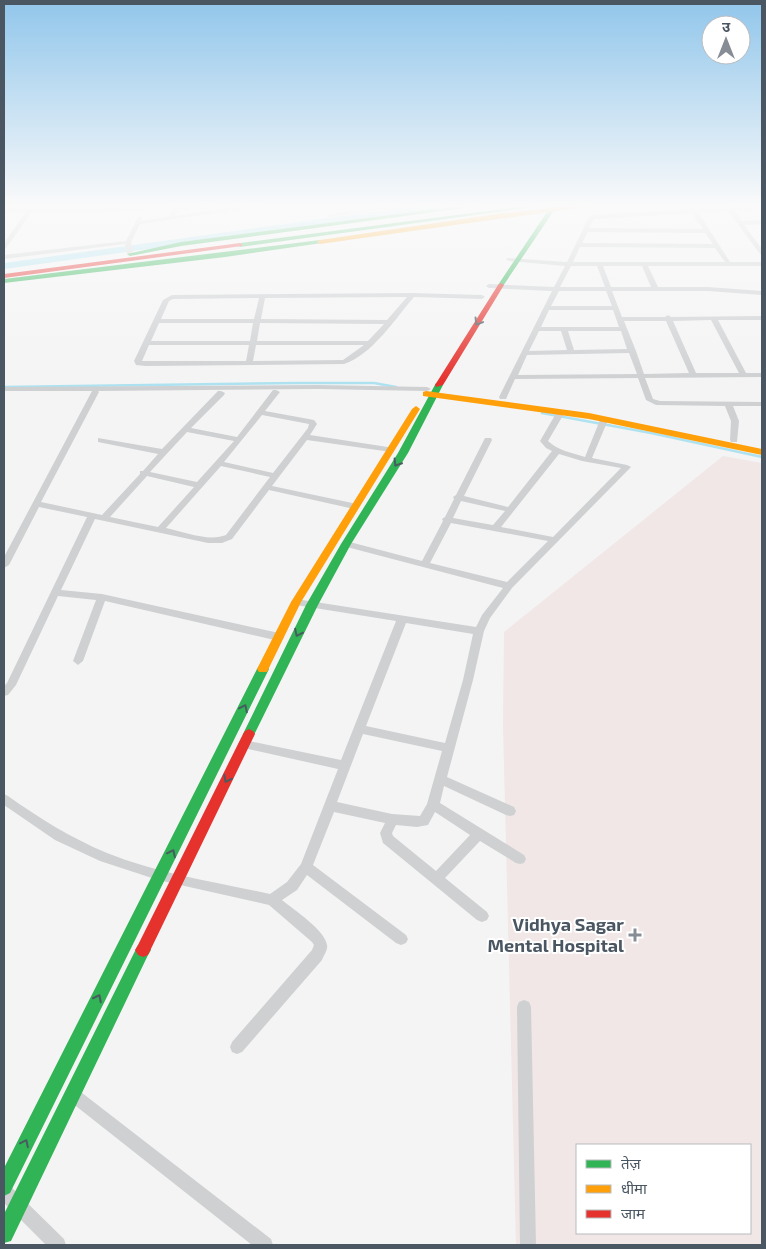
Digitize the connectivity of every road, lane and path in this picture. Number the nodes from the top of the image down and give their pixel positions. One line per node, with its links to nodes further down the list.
1 (53, 264): 8 (main road)
2 (89, 264): 8 (main road)
3 (140, 264): 9 (main road)
4 (509, 264): 10 (main road)
5 (568, 264): 13 (street)
6 (598, 264): 11 (street)
7 (644, 264): 12 (street)
8 (7, 274)
9 (4, 282)
10 (495, 287): 13 (street); 17 (main road); 43 (main road, one-way to 43)
11 (608, 288): 12 (street); 13 (street); 19 (street)
12 (655, 288): 14 (street)
13 (556, 289): 18 (street)
14 (762, 294)
15 (412, 295): 16 (street); 17 (street); 26 (street)
16 (262, 297): 24 (street); 25 (street)
17 (482, 297): 43 (main road)
18 (547, 308): 19 (street); 27 (street)
19 (616, 308): 23 (street)
20 (668, 318): 21 (street); 23 (street); 40 (street)
21 (713, 318): 22 (street); 37 (street)
22 (762, 318)
23 (620, 319): 28 (street)
24 (157, 321): 25 (street); 30 (street)
25 (258, 322): 26 (street); 31 (street)
26 (388, 322): 32 (street)
27 (536, 329): 29 (street); 35 (street)
28 (624, 329): 29 (street); 33 (street)
29 (564, 330): 34 (street)
30 (147, 344): 31 (street); 36 (street)
31 (254, 344): 32 (street); 36 (street)
32 (368, 344): 36 (street)
33 (632, 351): 34 (street); 39 (street)
34 (571, 352): 35 (street)
35 (524, 353): 41 (street)
36 (249, 363)
37 (744, 375): 38 (street); 40 (street)
38 (762, 375)
39 (641, 376): 40 (street); 41 (street); 49 (street)
40 (694, 376)
41 (513, 377): 48 (street)
42 (4, 389): 43 (street)
43 (431, 391): 45 (street); 48 (main road); 52 (main road); 61 (main road); 81 (main road, one-way to 81)
44 (95, 392): 46 (street); 47 (street); 72 (street)
45 (276, 392): 47 (street); 51 (street)
46 (4, 393)
47 (222, 393): 54 (street)
48 (503, 397): 59 (main road)
49 (728, 404): 50 (street); 59 (street)
50 (762, 404)
51 (260, 412): 55 (street); 57 (street)
52 (561, 412): 53 (main road); 63 (street)
53 (604, 420): 64 (main road); 65 (street)
54 (185, 429): 57 (street); 62 (street)
55 (305, 437): 61 (street); 68 (street)
56 (100, 440): 62 (street)
57 (239, 440): 66 (street)
58 (488, 440): 71 (street)
59 (734, 440): 60 (main road)
60 (762, 446)
61 (391, 450): 73 (main road)
62 (163, 452): 67 (street)
63 (557, 452): 65 (street); 74 (street)
64 (762, 452)
65 (588, 458): 80 (street)
66 (218, 463): 68 (street); 69 (street)
67 (143, 473): 69 (street); 76 (street)
68 (276, 476): 70 (street)
69 (198, 485): 79 (street)
70 (267, 487): 73 (street); 79 (street)
71 (457, 497): 74 (street); 77 (street)
72 (36, 504): 75 (street); 83 (street)
73 (354, 506): 87 (main road)
74 (511, 510): 78 (street)
75 (92, 516): 76 (street); 85 (street)
76 (104, 518): 79 (street)
77 (446, 520): 78 (street); 82 (street)
78 (496, 529): 80 (street)
79 (160, 530)
80 (555, 540): 84 (street)
81 (346, 544): 82 (street); 88 (main road)
82 (425, 564): 84 (street)
83 (4, 565)
84 (509, 586): 90 (street)
85 (55, 593): 86 (street); 93 (street)
86 (102, 597): 91 (street); 92 (street)
87 (296, 602): 88 (street); 91 (main road)
88 (312, 605): 89 (street); 95 (main road, one-way to 95)
89 (402, 619): 90 (street); 94 (street)
90 (479, 631): 96 (street)
91 (279, 637): 107 (main road, one-way to 91)
92 (78, 661)
93 (4, 692)
94 (360, 729): 96 (street); 97 (street)
95 (244, 744): 97 (street); 108 (main road, one-way to 108)
96 (450, 748): 98 (street)
97 (346, 766): 101 (street)
98 (440, 779): 100 (street); 102 (street)
99 (4, 799): 107 (street)
100 (432, 805): 103 (street); 104 (street)
101 (331, 806): 103 (street); 106 (street)
102 (510, 810)
103 (393, 819): 109 (street)
104 (479, 834): 105 (street); 109 (street)
105 (520, 859)
106 (306, 867): 110 (street); 112 (street)
107 (161, 875): 108 (street); 115 (main road, one-way to 107)
108 (178, 879): 110 (street); 116 (main road)
109 (436, 879): 111 (street)
110 (272, 900): 114 (street)
111 (482, 916)
112 (400, 939)
113 (524, 1006): 123 (street)
114 (237, 1047)
115 (55, 1081): 116 (street); 117 (main road, one-way to 115)
116 (72, 1094): 119 (main road); 122 (street)
117 (4, 1187)
118 (4, 1192): 119 (street)
119 (18, 1206): 120 (main road); 121 (street)
120 (4, 1234)
121 (58, 1245)
122 (266, 1245)
123 (528, 1245)

